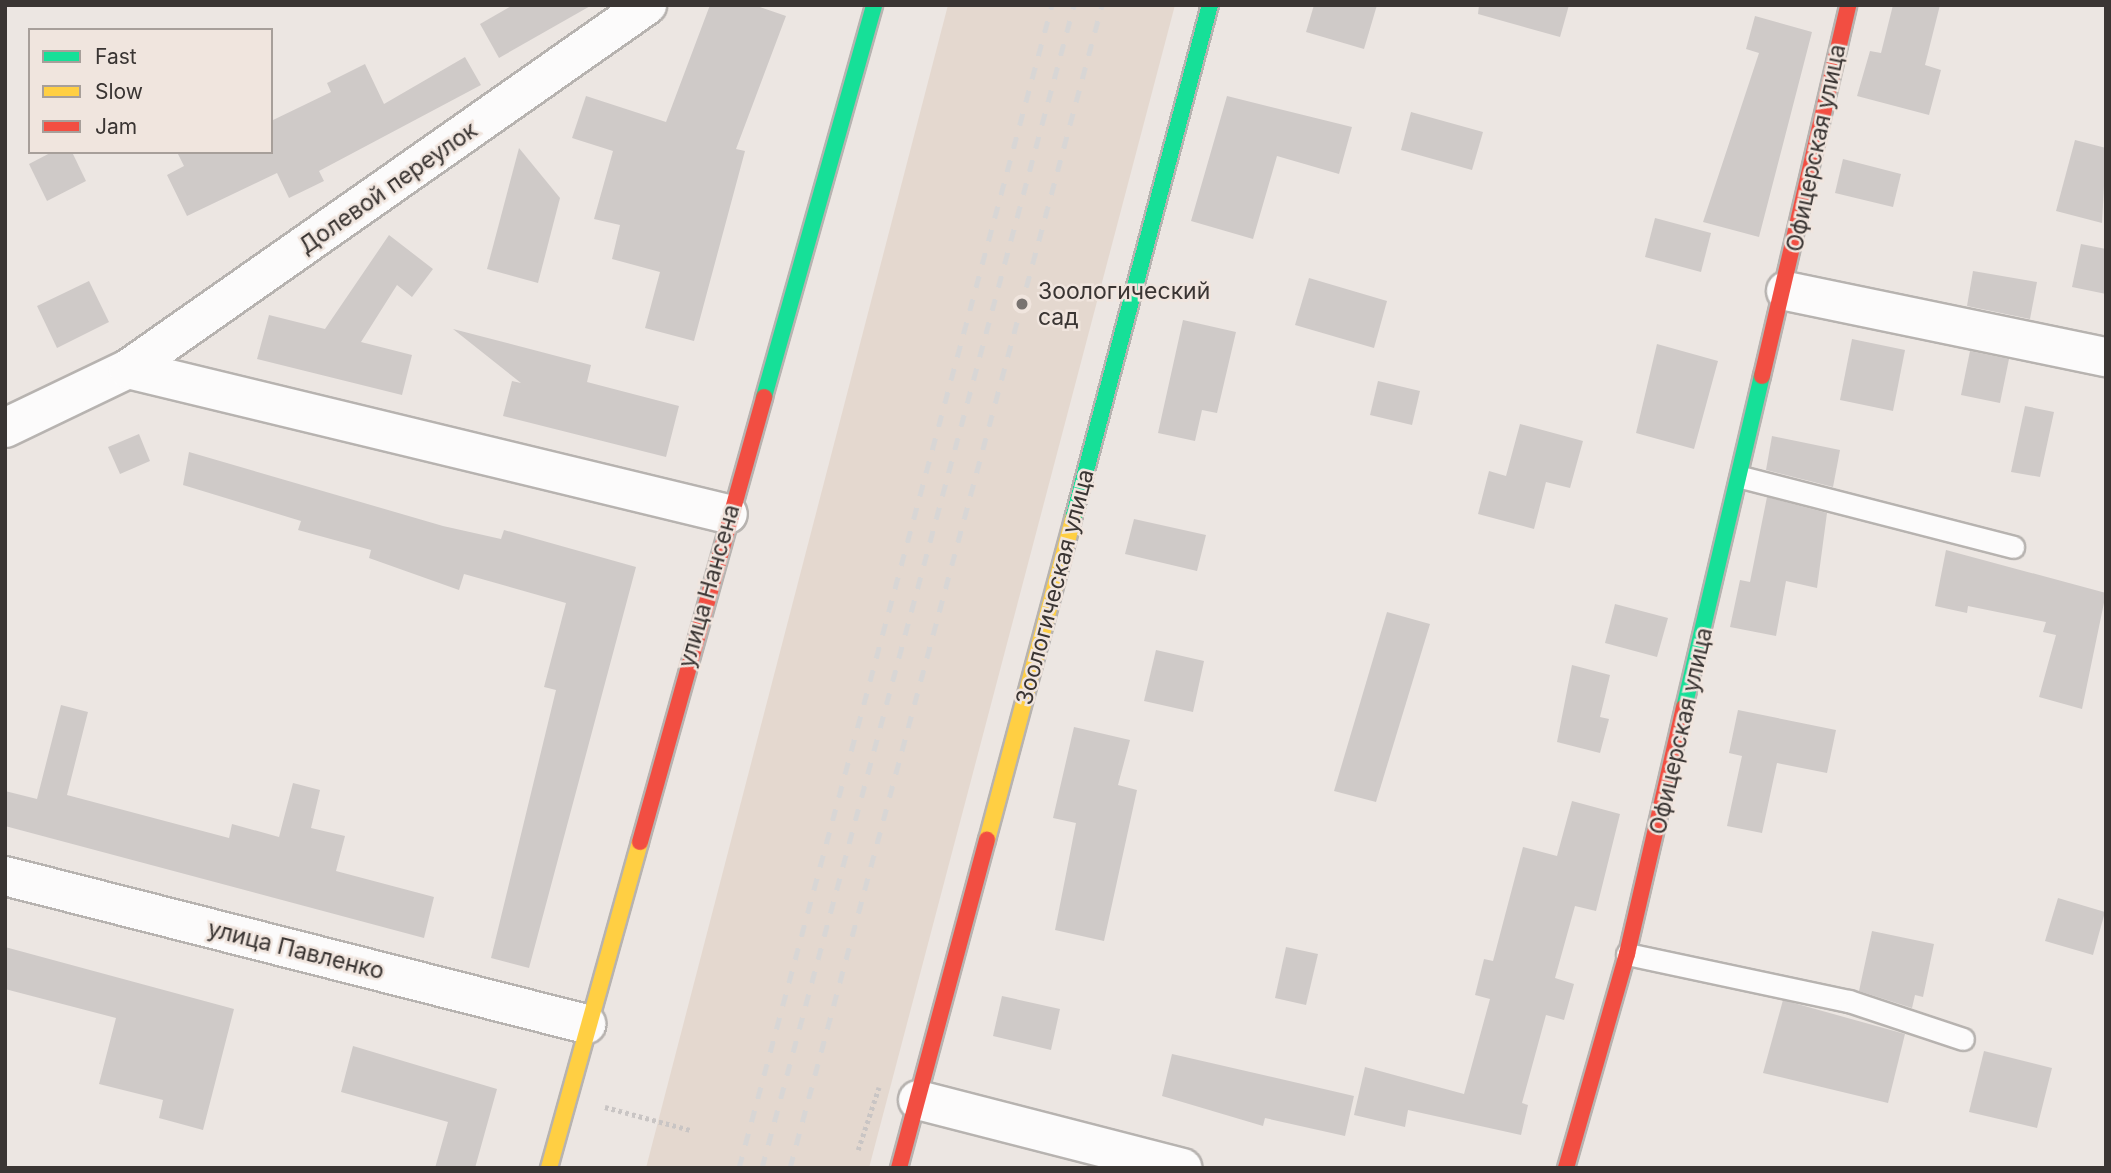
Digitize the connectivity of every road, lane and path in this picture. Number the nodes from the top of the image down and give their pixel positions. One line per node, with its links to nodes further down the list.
1 (647, 5): 7 (street, Долевой переулок)
2 (874, 5): 10 (main road, улица Нансена)
3 (1210, 5): 16 (main road, Зоологическая улица)
4 (1848, 5): 5 (main road, Офицерская улица)
5 (1786, 291): 6 (street); 9 (main road, Офицерская улица)
6 (2106, 356)
7 (128, 369): 8 (street, Долевой переулок); 10 (street)
8 (5, 428)
9 (1741, 477): 11 (lane); 13 (main road, Офицерская улица)
10 (729, 514): 14 (main road, улица Нансена)
11 (2013, 547)
12 (5, 876): 14 (street, улица Павленко)
13 (1627, 954): 15 (lane); 24 (main road, Офицерская улица)
14 (586, 1024): 21 (main road, улица Нансена)
15 (1963, 1039)
16 (918, 1100): 22 (main road, Зоологическая улица); 23 (street)
17 (872, 1108): 20 (path)
18 (643, 1117): 19 (path)
19 (690, 1130)
20 (858, 1150)
21 (549, 1168)
22 (900, 1168)
23 (1182, 1168)
24 (1566, 1168)

